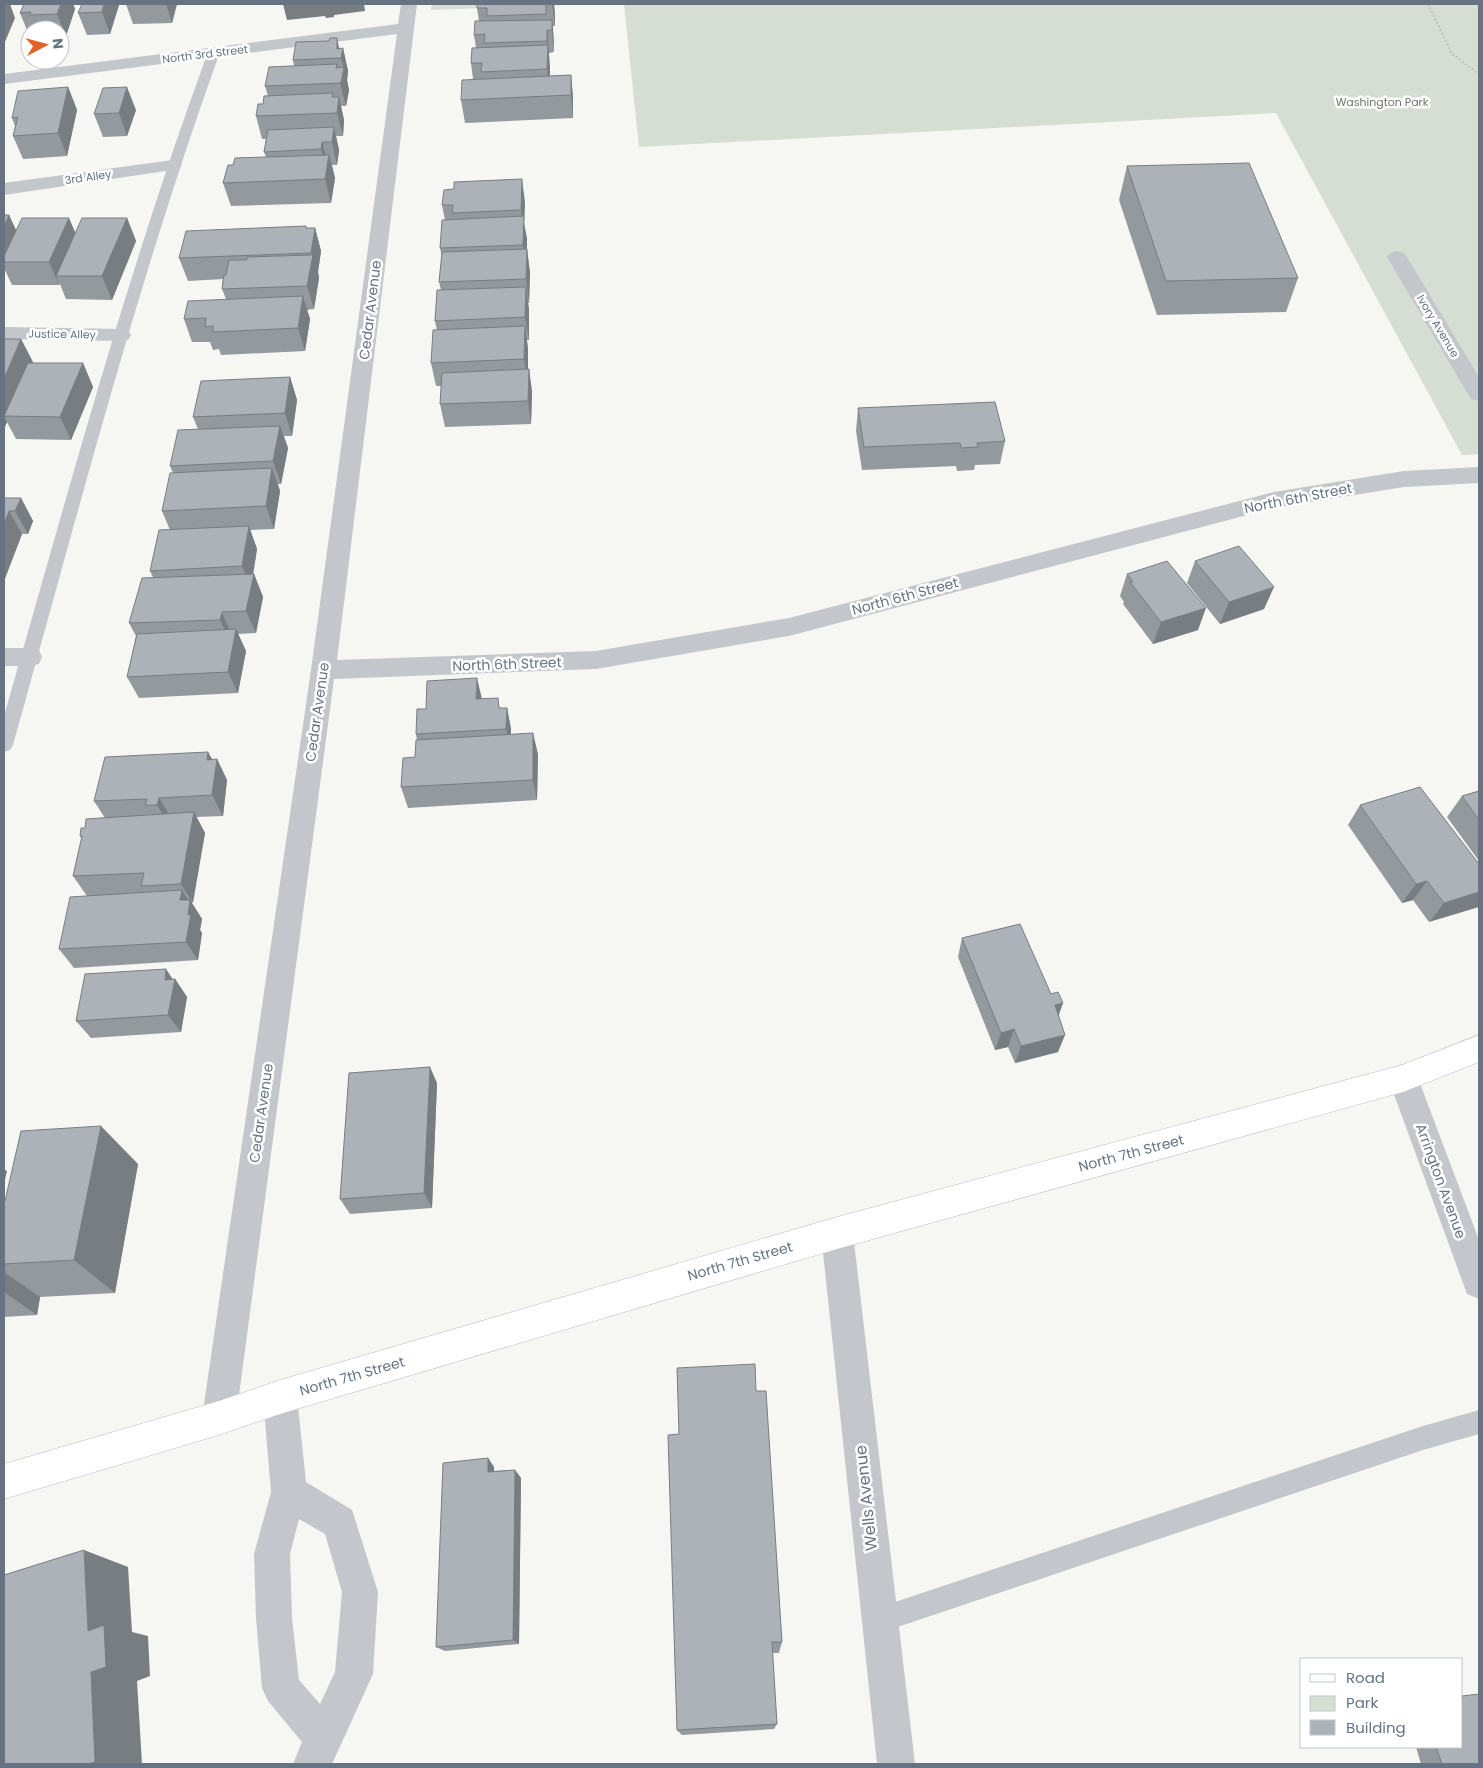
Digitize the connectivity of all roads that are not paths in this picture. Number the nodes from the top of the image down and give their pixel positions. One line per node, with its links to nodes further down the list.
1 (407, 16): 2 (street, North 3rd Street); 13 (street, Cedar Avenue)
2 (214, 52): 3 (street, North 3rd Street); 4 (lane)
3 (4, 79)
4 (173, 166): 5 (street, 3rd Alley); 8 (lane)
5 (4, 189)
6 (1397, 257): 9 (street, Ivory Avenue)
7 (4, 334): 8 (street, Justice Alley)
8 (121, 335): 12 (lane)
9 (1479, 394)
10 (1479, 475): 13 (street, North 6th Street)
11 (4, 657): 12 (street)
12 (30, 657): 14 (lane)
13 (323, 670): 20 (street, Cedar Avenue)
14 (4, 745)
15 (1479, 1048): 16 (street, North 7th Street)
16 (1403, 1078): 17 (street, North 7th Street); 18 (street, Arrington Avenue)
17 (837, 1232): 19 (street, North 7th Street); 24 (street, Wells Avenue)
18 (1479, 1283)
19 (280, 1397): 20 (street, North 7th Street); 23 (street)
20 (218, 1418): 22 (street, North 7th Street)
21 (1479, 1422): 24 (lane)
22 (4, 1482)
23 (289, 1492): 25 (street); 25 (street)
24 (880, 1620): 26 (street, Wells Avenue)
25 (317, 1751)
26 (896, 1764)

